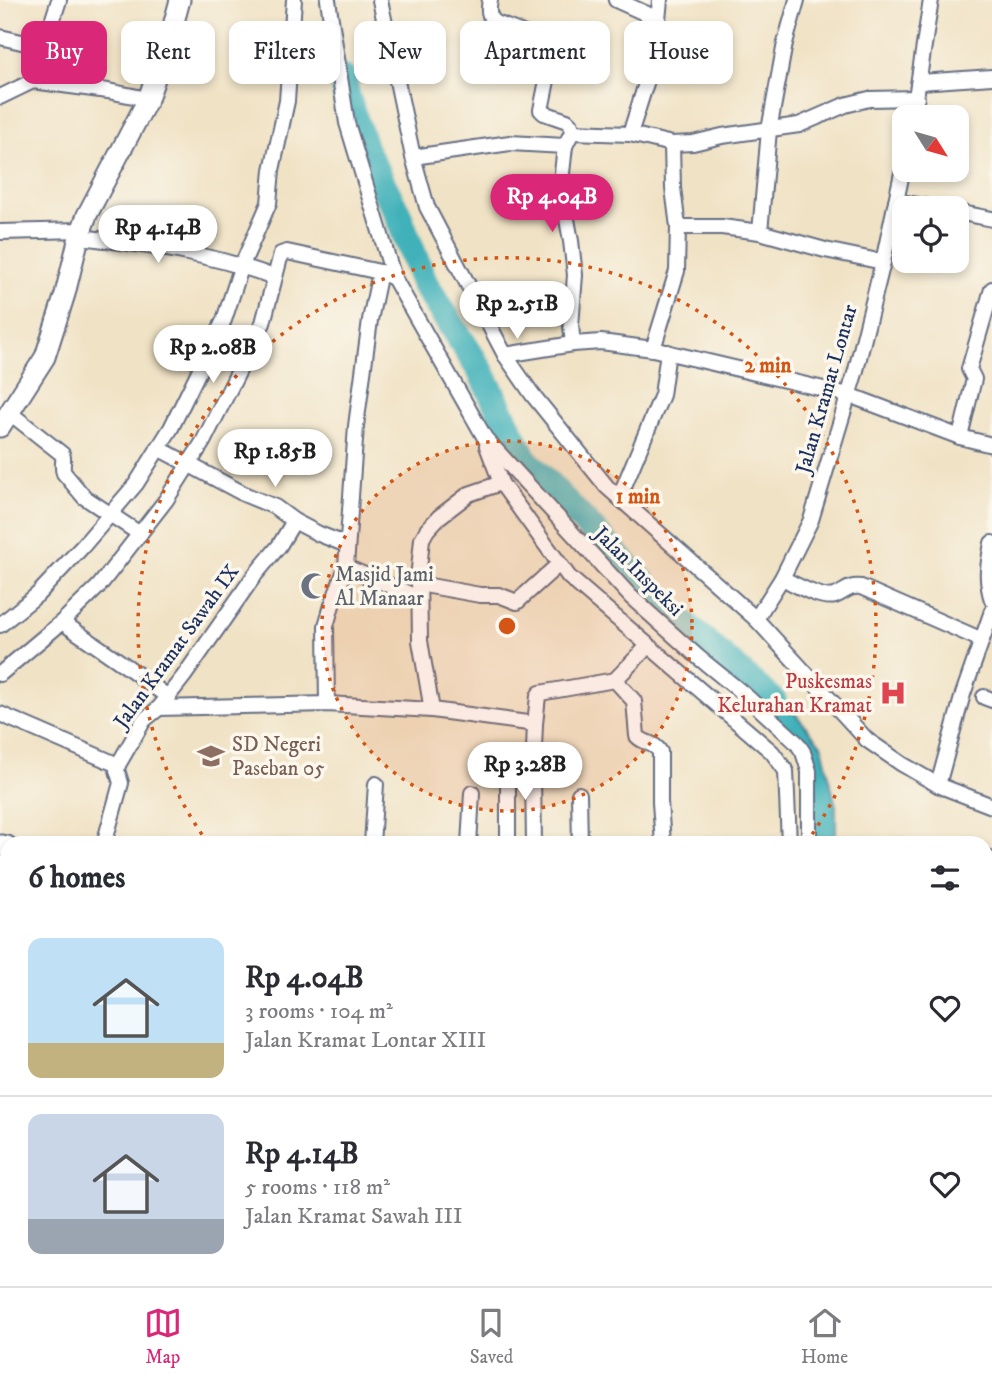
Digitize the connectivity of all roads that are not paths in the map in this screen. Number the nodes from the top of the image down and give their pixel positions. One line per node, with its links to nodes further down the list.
1 (59, 0): 12 (street)
2 (180, 0): 21 (main road)
3 (294, 0): 37 (street)
4 (328, 0): 38 (street, Jalan Inspeksi)
5 (380, 0): 28 (street)
6 (490, 0): 24 (street)
7 (616, 0): 11 (street)
8 (660, 0): 11 (street)
9 (797, 0): 23 (street)
10 (931, 0): 16 (street)
11 (658, 19): 25 (street)
12 (52, 21)
13 (0, 37): 14 (street)
14 (21, 42)
15 (992, 77): 16 (street)
16 (920, 82): 20 (street)
17 (27, 84): 19 (street)
18 (56, 84): 21 (street)
19 (0, 97)
20 (917, 98): 22 (street); 23 (street)
21 (148, 99): 35 (main road)
22 (916, 105)
23 (769, 130): 26 (street); 34 (street)
24 (572, 132): 25 (street); 27 (street)
25 (629, 134): 26 (street)
26 (672, 144): 32 (street)
27 (565, 146): 28 (street); 41 (street)
28 (413, 157): 44 (street)
29 (969, 214): 30 (street)
30 (992, 219)
31 (892, 220): 36 (street, Jalan Kramat Lontar)
32 (678, 227): 34 (street); 42 (street)
33 (0, 232): 35 (street)
34 (760, 232): 36 (street)
35 (80, 233): 37 (street); 46 (main road)
36 (883, 262): 45 (street, Jalan Kramat Lontar)
37 (242, 265): 39 (street); 50 (street)
38 (387, 275): 39 (street); 48 (street, Jalan Inspeksi); 58 (street)
39 (274, 277): 51 (street)
40 (992, 289): 47 (street)
41 (573, 344): 42 (street); 44 (street)
42 (653, 349): 43 (street)
43 (668, 352): 45 (street); 53 (street)
44 (505, 355): 53 (street)
45 (849, 395): 47 (street); 61 (street, Jalan Kramat Lontar)
46 (5, 420): 54 (street)
47 (960, 437): 49 (street)
48 (485, 438): 52 (street); 92 (street, Jalan Inspeksi)
49 (992, 444)
50 (158, 448): 51 (street); 54 (street)
51 (188, 465): 55 (street); 56 (street)
52 (501, 483): 59 (street); 62 (street)
53 (619, 498): 65 (street)
54 (109, 515): 56 (street); 67 (street)
55 (294, 521): 58 (street); 72 (street, Jalan Kramat Sawah IX)
56 (140, 534): 66 (street)
57 (992, 543): 63 (street)
58 (346, 545): 60 (street)
59 (559, 564): 62 (street); 69 (street)
60 (346, 567): 62 (street); 73 (street)
61 (782, 578): 65 (street, Jalan Kramat Lontar); 68 (street)
62 (419, 591): 74 (street)
63 (992, 600)
64 (992, 611): 68 (street)
65 (756, 620): 80 (street)
66 (62, 622): 70 (street); 72 (street)
67 (0, 625)
68 (982, 640): 80 (street)
69 (648, 646): 71 (street); 91 (street)
70 (0, 674)
71 (615, 680): 76 (street); 90 (street)
72 (164, 703): 73 (street); 78 (street, Jalan Kramat Sawah IX)
73 (327, 704): 74 (street)
74 (432, 710): 76 (street)
75 (0, 714): 78 (street)
76 (535, 724): 88 (street)
77 (508, 760): 87 (street)
78 (118, 765): 84 (street, Jalan Kramat Sawah IX)
79 (376, 785): 85 (street)
80 (938, 785): 83 (street)
81 (472, 793): 86 (street)
82 (579, 794): 89 (street)
83 (992, 806)
84 (106, 836)
85 (373, 836)
86 (469, 836)
87 (508, 836)
88 (534, 836)
89 (580, 836)
90 (662, 836)
91 (789, 836)
92 (809, 836)

